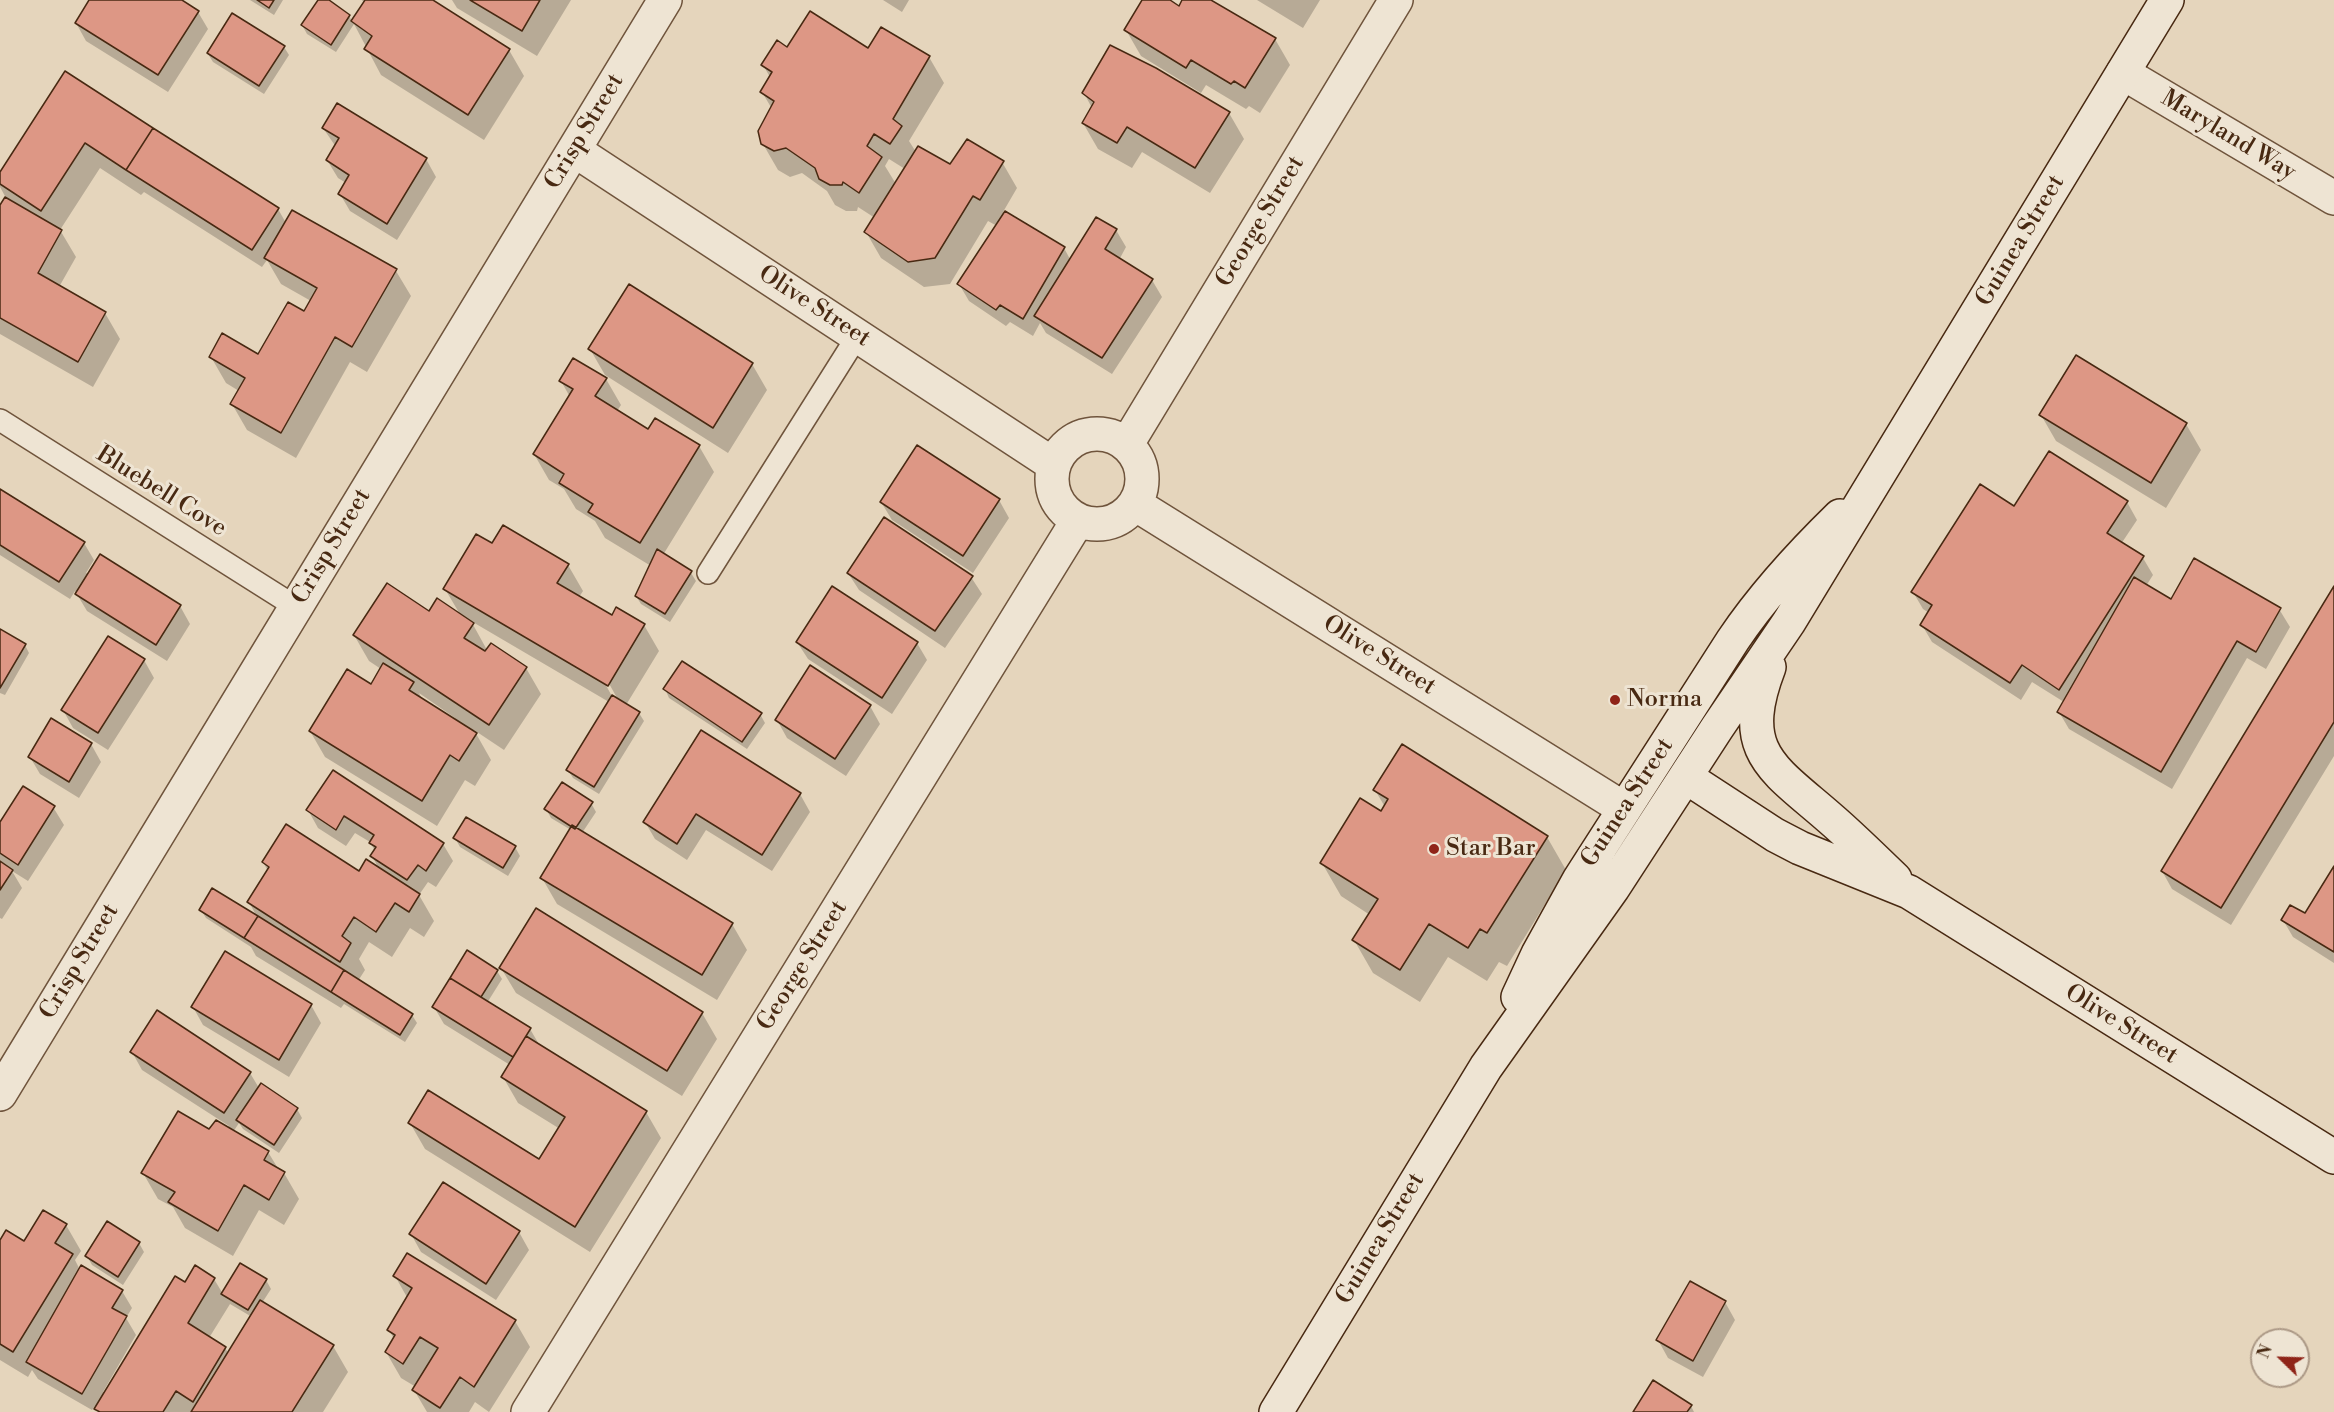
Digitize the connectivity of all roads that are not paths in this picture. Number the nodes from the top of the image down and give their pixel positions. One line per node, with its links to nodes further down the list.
1 (665, 0): 5 (street, Crisp Street)
2 (1396, 0): 9 (street, George Street)
3 (2167, 0): 4 (street, Guinea Street)
4 (2123, 73): 6 (street, Maryland Way); 11 (street, Guinea Street)
5 (574, 150): 7 (street, Olive Street); 15 (street, Crisp Street)
6 (2334, 198)
7 (858, 336): 10 (street, Olive Street); 14 (lane)
8 (0, 420): 15 (lane, Bluebell Cove)
9 (1126, 444): 10 (street); 12 (street)
10 (1054, 465): 13 (street)
11 (1875, 482): 16 (street, Guinea Street); 17 (street, Guinea Street)
12 (1135, 504): 13 (street); 19 (street, Olive Street)
13 (1078, 520): 24 (street, George Street)
14 (708, 573)
15 (296, 607): 22 (street, Crisp Street)
16 (1789, 622): 18 (street, Guinea Street); 20 (street, Olive Street)
17 (1713, 674): 18 (street); 19 (street, Guinea Street)
18 (1686, 777): 20 (street, Olive Street); 21 (street, Guinea Street)
19 (1623, 808): 21 (street, Guinea Street)
20 (1909, 892): 23 (street, Olive Street)
21 (1486, 1067): 25 (street, Guinea Street)
22 (0, 1094)
23 (2334, 1157)
24 (528, 1412)
25 (1276, 1412)

